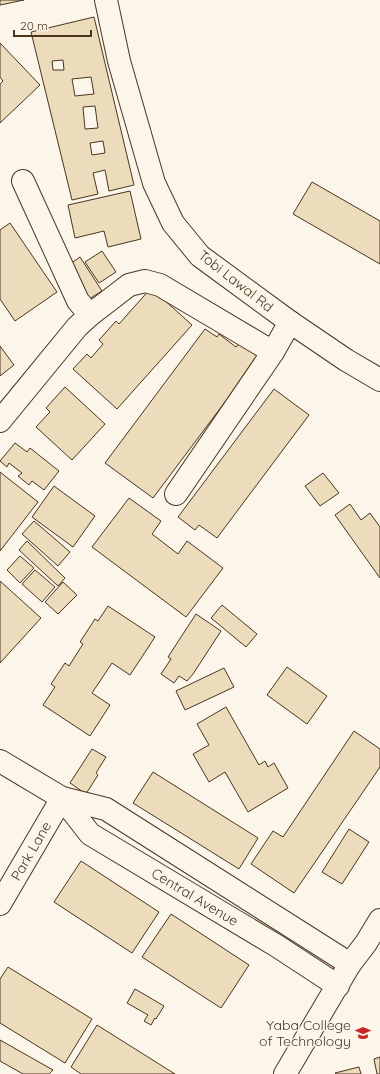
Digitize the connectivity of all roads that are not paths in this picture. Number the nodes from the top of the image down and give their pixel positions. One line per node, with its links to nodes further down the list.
1 (106, 0): 4 (street, Tobi Lawal Rd)
2 (23, 181): 3 (street)
3 (90, 315): 5 (street); 7 (street)
4 (290, 322): 5 (street); 6 (street, Tobi Lawal Rd)
5 (273, 352): 8 (street)
6 (380, 380)
7 (0, 421)
8 (176, 494)
9 (0, 760): 10 (street, Central Avenue)
10 (62, 798): 11 (street, Park Lane); 12 (street, Central Avenue); 14 (street, Central Avenue)
11 (0, 904)
12 (271, 914): 14 (street); 15 (street, Central Avenue)
13 (380, 920): 15 (street)
14 (257, 935): 16 (street, Central Avenue)
15 (350, 964): 16 (street)
16 (338, 986): 17 (street)
17 (285, 1074)

